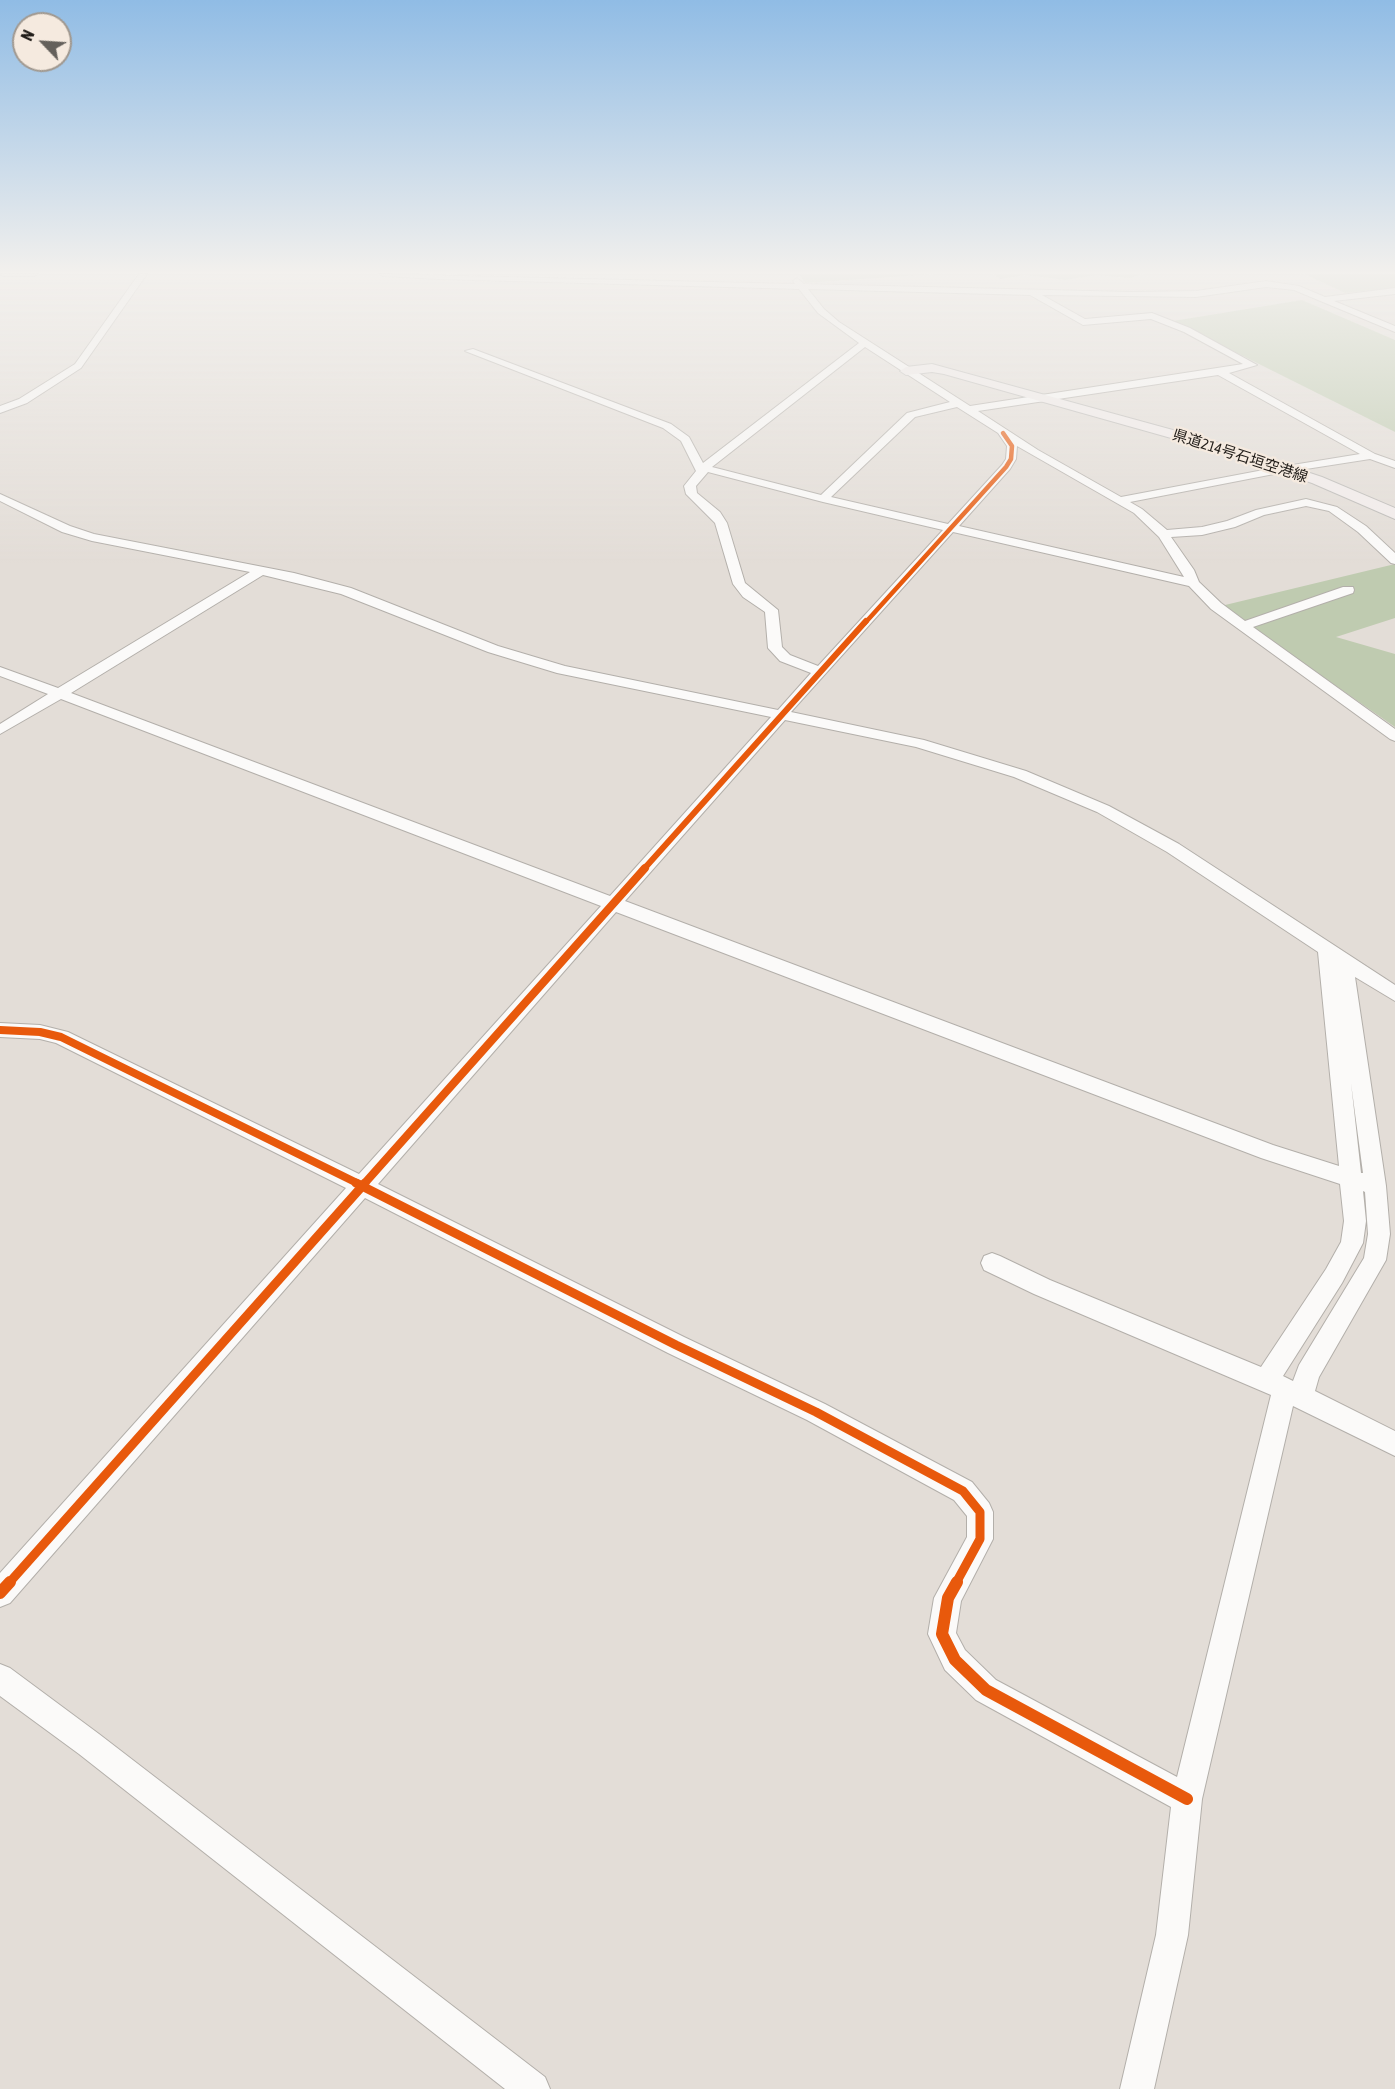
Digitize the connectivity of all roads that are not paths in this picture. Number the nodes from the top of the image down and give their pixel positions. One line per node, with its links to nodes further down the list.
1 (70, 371): 9 (street)
2 (524, 371): 13 (street)
3 (828, 371): 13 (street)
4 (906, 371): 8 (street)
5 (950, 371): 7 (main road, 県道214号石垣空港線)
6 (1220, 372): 7 (street); 11 (street)
7 (1044, 399): 8 (street); 14 (main road, 県道214号石垣空港線)
8 (961, 407): 10 (street); 16 (street)
9 (0, 410)
10 (1003, 433): 17 (street); 19 (street)
11 (1371, 456): 12 (street); 14 (street)
12 (1395, 465)
13 (703, 469): 16 (street); 27 (street)
14 (1287, 469): 17 (street); 18 (main road, 県道214号石垣空港線)
15 (0, 497): 22 (street)
16 (823, 499): 19 (street)
17 (1121, 500): 20 (street)
18 (1395, 514)
19 (952, 528): 23 (street); 27 (street)
20 (1162, 534): 21 (street); 23 (street)
21 (1395, 560)
22 (260, 570): 28 (street); 29 (street)
23 (1193, 583): 25 (street)
24 (1347, 590): 25 (street)
25 (1243, 626): 31 (street)
26 (0, 671): 28 (street)
27 (821, 672): 29 (street)
28 (58, 694): 30 (street); 32 (street)
29 (782, 714): 32 (street); 33 (street)
30 (0, 730)
31 (1395, 736)
32 (615, 903): 36 (street); 37 (street)
33 (1335, 956): 34 (street); 36 (street); 38 (street)
34 (1395, 994)
35 (0, 1030): 37 (street)
36 (1351, 1180): 38 (street); 40 (street)
37 (361, 1186): 42 (street); 44 (street)
38 (1374, 1186): 40 (street)
39 (992, 1263): 40 (street)
40 (1283, 1389): 41 (street); 44 (street)
41 (1395, 1444)
42 (0, 1593)
43 (0, 1678): 45 (street)
44 (1187, 1799): 46 (street)
45 (532, 2089)
46 (1137, 2089)

